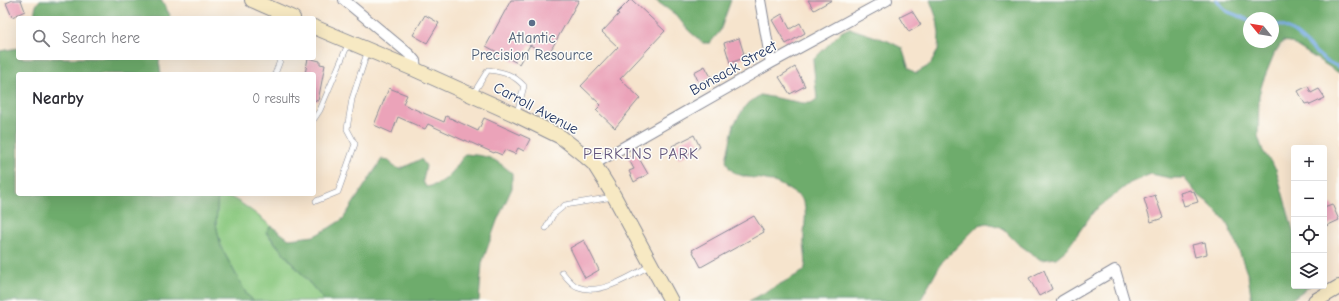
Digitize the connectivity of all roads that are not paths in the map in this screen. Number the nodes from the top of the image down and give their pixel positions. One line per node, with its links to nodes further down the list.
1 (252, 0): 5 (street)
2 (344, 0): 11 (street)
3 (760, 0): 10 (street)
4 (887, 0): 10 (street, Bonsack Street)
5 (289, 16)
6 (316, 28): 7 (street, Carroll Avenue)
7 (349, 42): 8 (street, Carroll Avenue); 15 (lane)
8 (368, 50): 11 (street, Carroll Avenue); 18 (lane)
9 (280, 60): 12 (lane)
10 (771, 63): 16 (street, Bonsack Street)
11 (416, 70): 13 (street, Carroll Avenue)
12 (276, 72)
13 (473, 95): 14 (street, Carroll Avenue); 14 (lane)
14 (516, 115): 16 (street, Carroll Avenue)
15 (316, 116)
16 (594, 164): 17 (street, Carroll Avenue)
17 (614, 196): 19 (lane); 20 (street, Carroll Avenue)
18 (316, 201)
19 (546, 228)
20 (651, 266): 21 (lane); 23 (street, Carroll Avenue)
21 (562, 272)
22 (1339, 287): 26 (street)
23 (671, 301)
24 (1062, 301): 25 (street)
25 (1124, 301)
26 (1315, 301)

